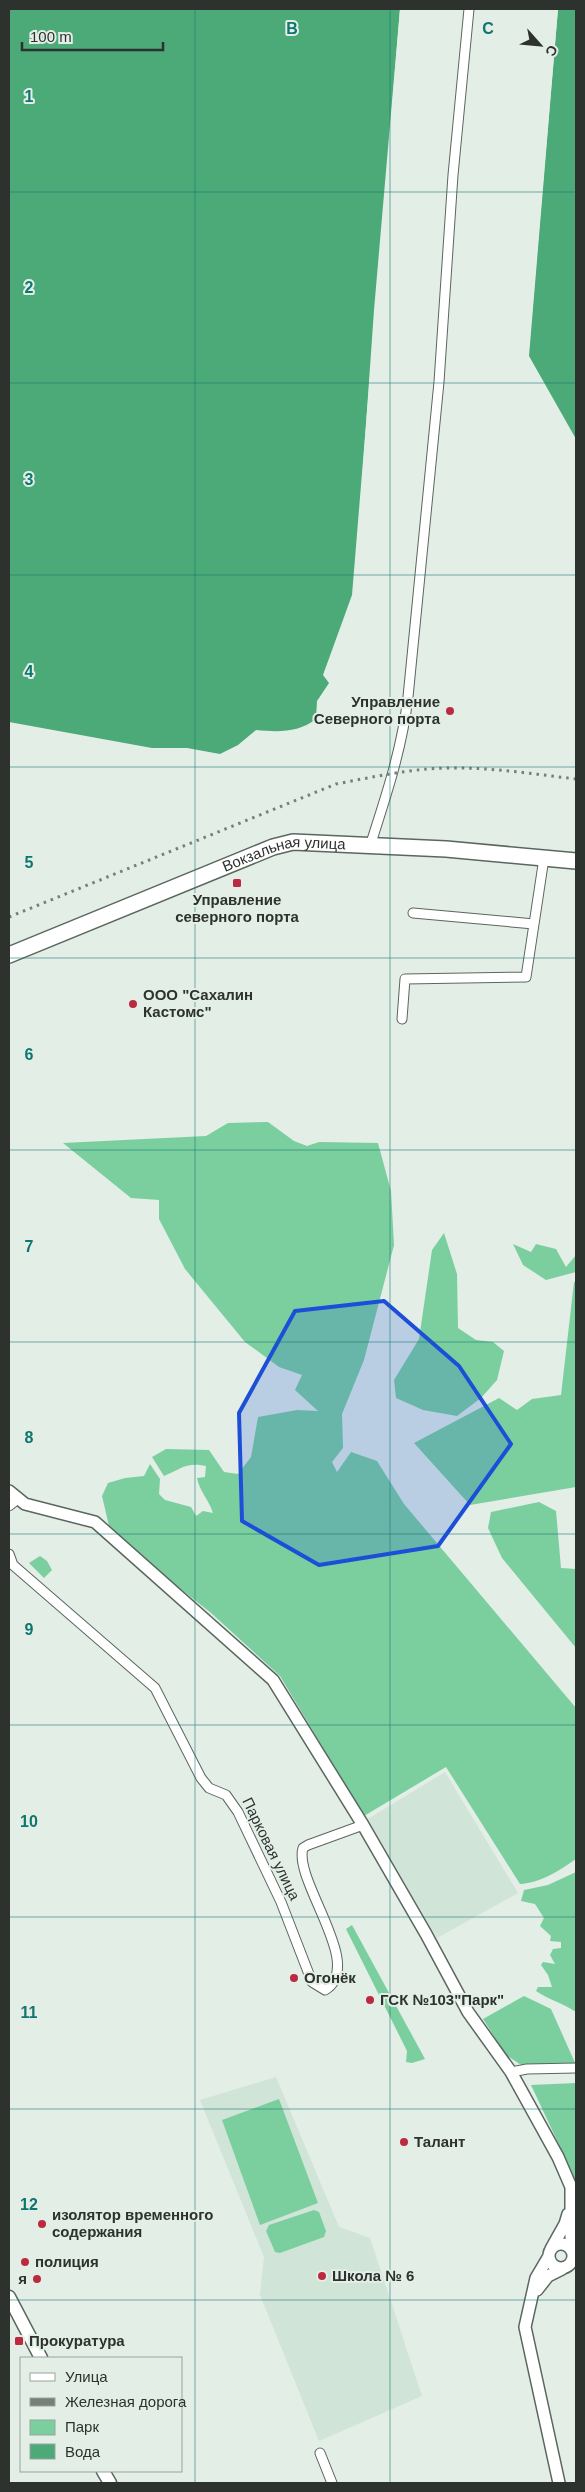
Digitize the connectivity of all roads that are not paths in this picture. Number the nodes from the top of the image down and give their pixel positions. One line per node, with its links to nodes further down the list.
1 (468, 9): 2 (street)
2 (370, 846): 3 (main road, Вокзальная улица); 7 (main road, Вокзальная улица)
3 (544, 858): 4 (main road, Вокзальная улица); 6 (street)
4 (576, 861)
5 (413, 914): 6 (street)
6 (534, 924): 8 (street)
7 (9, 955)
8 (402, 1019)
9 (12, 1499): 11 (street)
10 (9, 1554): 11 (street, Парковая улица)
11 (363, 1825): 13 (street)
12 (576, 2068): 13 (street)
13 (511, 2072): 14 (street)
14 (571, 2187): 15 (street); 16 (street)
15 (550, 2253): 16 (street); 17 (street); 19 (street)
16 (573, 2254): 17 (street)
17 (562, 2269): 19 (street)
18 (9, 2297): 20 (main road)
19 (529, 2308): 25 (street)
20 (39, 2357)
21 (320, 2452): 24 (street)
22 (104, 2472): 23 (main road)
23 (110, 2483)
24 (332, 2483)
25 (559, 2483)

